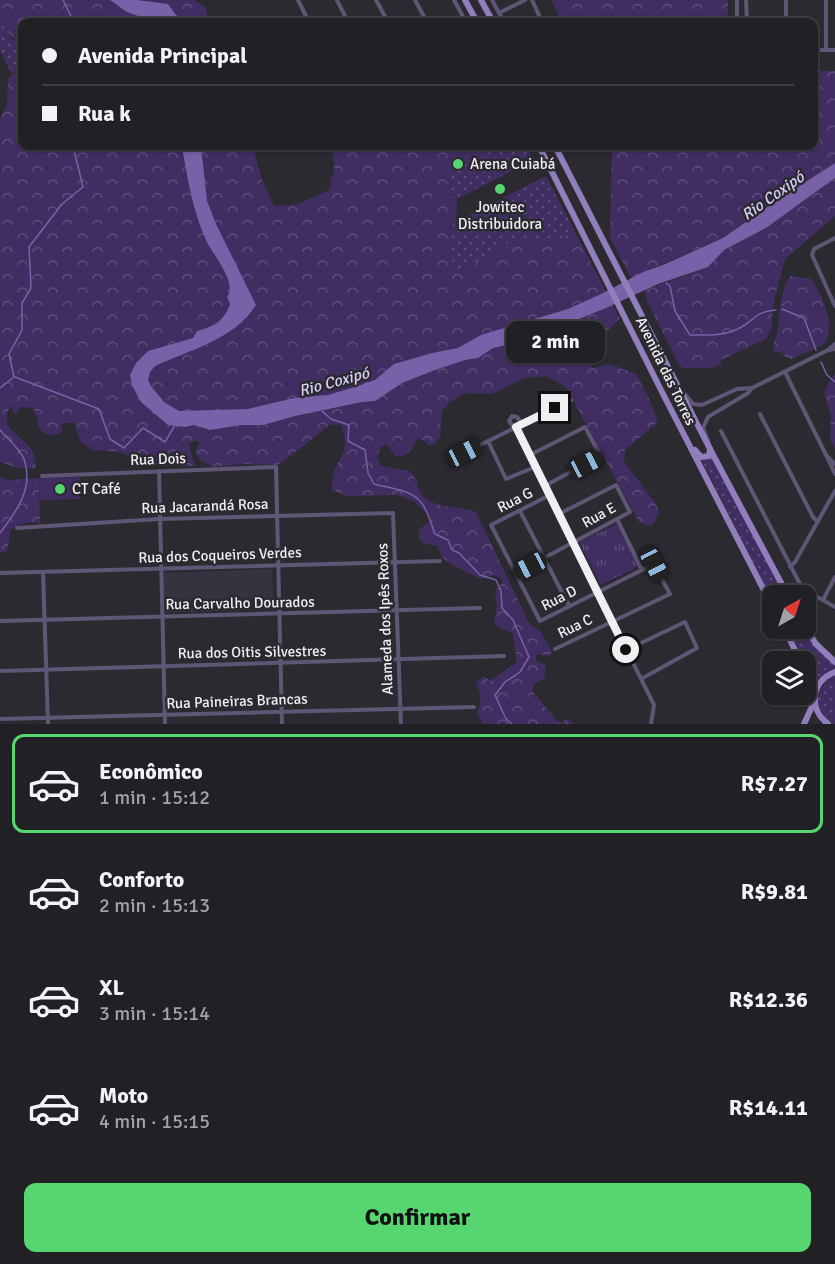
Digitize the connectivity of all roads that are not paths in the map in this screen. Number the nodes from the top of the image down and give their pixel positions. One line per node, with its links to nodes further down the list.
1 (298, 0): 16 (street)
2 (337, 0): 17 (street)
3 (376, 0): 18 (street)
4 (416, 0): 19 (street)
5 (454, 0): 20 (street)
6 (465, 0): 21 (main road)
7 (481, 0): 22 (main road)
8 (492, 0): 15 (street)
9 (525, 0): 15 (street)
10 (531, 0): 24 (street)
11 (737, 0): 25 (street)
12 (746, 0): 26 (street)
13 (786, 0): 27 (street)
14 (826, 0): 29 (street)
15 (499, 13): 23 (street)
16 (307, 18)
17 (346, 18)
18 (386, 18)
19 (425, 18)
20 (464, 18)
21 (475, 18)
22 (491, 18)
23 (502, 18)
24 (540, 18)
25 (737, 18)
26 (747, 18)
27 (786, 18)
28 (818, 50): 29 (street)
29 (826, 50): 30 (street)
30 (835, 50)
31 (541, 150): 41 (main road, Avenida das Torres)
32 (557, 150): 39 (main road, Avenida das Torres)
33 (835, 238): 34 (street)
34 (835, 306)
35 (835, 344): 37 (street)
36 (835, 349): 37 (street)
37 (828, 350): 38 (street)
38 (785, 372): 40 (street); 51 (street)
39 (675, 381): 40 (street); 48 (main road, Avenida das Torres)
40 (752, 388): 48 (street)
41 (662, 392): 48 (main road); 81 (main road, Avenida das Torres)
42 (571, 400): 44 (street)
43 (760, 414): 66 (street)
44 (522, 424): 45 (street); 45 (street)
45 (515, 428): 47 (street); 50 (street)
46 (721, 431): 73 (street)
47 (488, 441): 49 (street); 53 (street)
48 (710, 449): 80 (main road, Avenida das Torres)
49 (464, 453)
50 (530, 455): 53 (street); 57 (street)
51 (826, 456): 52 (street); 55 (street)
52 (835, 464)
53 (536, 467): 57 (street)
54 (159, 471): 56 (street, Rua Dois); 63 (street, Rua Dois); 64 (street)
55 (835, 474)
56 (42, 476)
57 (545, 486): 59 (street)
58 (835, 491): 66 (street)
59 (550, 495): 60 (street, Rua G); 62 (street)
60 (520, 510): 69 (street); 78 (street, Rua G)
61 (393, 513): 63 (street, Rua Jacarandá Rosa); 70 (street, Alameda dos Ipês Roxos)
62 (559, 514): 65 (street, Rua E); 68 (street)
63 (276, 516): 64 (street, Rua Jacarandá Rosa); 72 (street)
64 (159, 519): 67 (street, Rua Jacarandá Rosa); 74 (street)
65 (617, 519): 68 (street, Rua E); 75 (street)
66 (818, 522): 73 (street)
67 (17, 528)
68 (573, 542): 69 (street, Rua E); 82 (street)
69 (544, 558): 78 (street, Rua E); 85 (street)
70 (394, 561): 71 (street, Rua dos Coqueiros Verdes); 72 (street, Rua dos Coqueiros Verdes); 88 (street, Alameda dos Ipês Roxos)
71 (440, 561)
72 (278, 565): 74 (street, Rua dos Coqueiros Verdes); 89 (street)
73 (790, 567): 84 (street)
74 (161, 568): 76 (street, Rua dos Coqueiros Verdes); 90 (street)
75 (642, 570): 82 (street, Rua D); 83 (street, Rua D)
76 (43, 572): 77 (street, Rua dos Coqueiros Verdes); 91 (street)
77 (0, 573)
78 (516, 573): 85 (street, Rua D)
79 (835, 578): 84 (street)
80 (782, 585)
81 (762, 587)
82 (598, 592): 85 (street, Rua D); 93 (street)
83 (670, 594): 93 (street, Rua C)
84 (823, 600): 86 (street)
85 (569, 606)
86 (835, 607)
87 (480, 608): 88 (street, Rua Carvalho Dourados)
88 (397, 611): 89 (street, Rua Carvalho Dourados); 98 (street, Alameda dos Ipês Roxos)
89 (280, 614): 90 (street, Rua Carvalho Dourados); 100 (street)
90 (162, 617): 91 (street, Rua Carvalho Dourados); 101 (street)
91 (44, 619): 92 (street, Rua Carvalho Dourados); 102 (street)
92 (0, 621)
93 (612, 621): 95 (street, Rua C); 96 (street)
94 (813, 639): 99 (main road)
95 (555, 649)
96 (626, 650): 105 (street); 105 (street)
97 (504, 656): 98 (street, Rua dos Oitis Silvestres)
98 (398, 660): 100 (street, Rua dos Oitis Silvestres); 110 (street, Alameda dos Ipês Roxos)
99 (835, 662)
100 (281, 663): 101 (street, Rua dos Oitis Silvestres); 111 (street)
101 (163, 666): 102 (street, Rua dos Oitis Silvestres); 112 (street)
102 (46, 669): 103 (street, Rua dos Oitis Silvestres); 113 (street)
103 (0, 671)
104 (835, 672): 106 (main road)
105 (641, 679): 119 (street)
106 (816, 693)
107 (816, 704): 121 (main road)
108 (811, 705): 120 (main road)
109 (474, 706): 110 (street, Rua Paineiras Brancas)
110 (400, 709): 111 (street, Rua Paineiras Brancas); 118 (street, Alameda dos Ipês Roxos)
111 (282, 711): 112 (street, Rua Paineiras Brancas); 117 (street)
112 (164, 715): 113 (street, Rua Paineiras Brancas); 116 (street)
113 (48, 718): 114 (street, Rua Paineiras Brancas); 115 (street)
114 (0, 719)
115 (48, 724)
116 (165, 724)
117 (282, 724)
118 (401, 724)
119 (651, 724)
120 (804, 724)
121 (828, 724)

